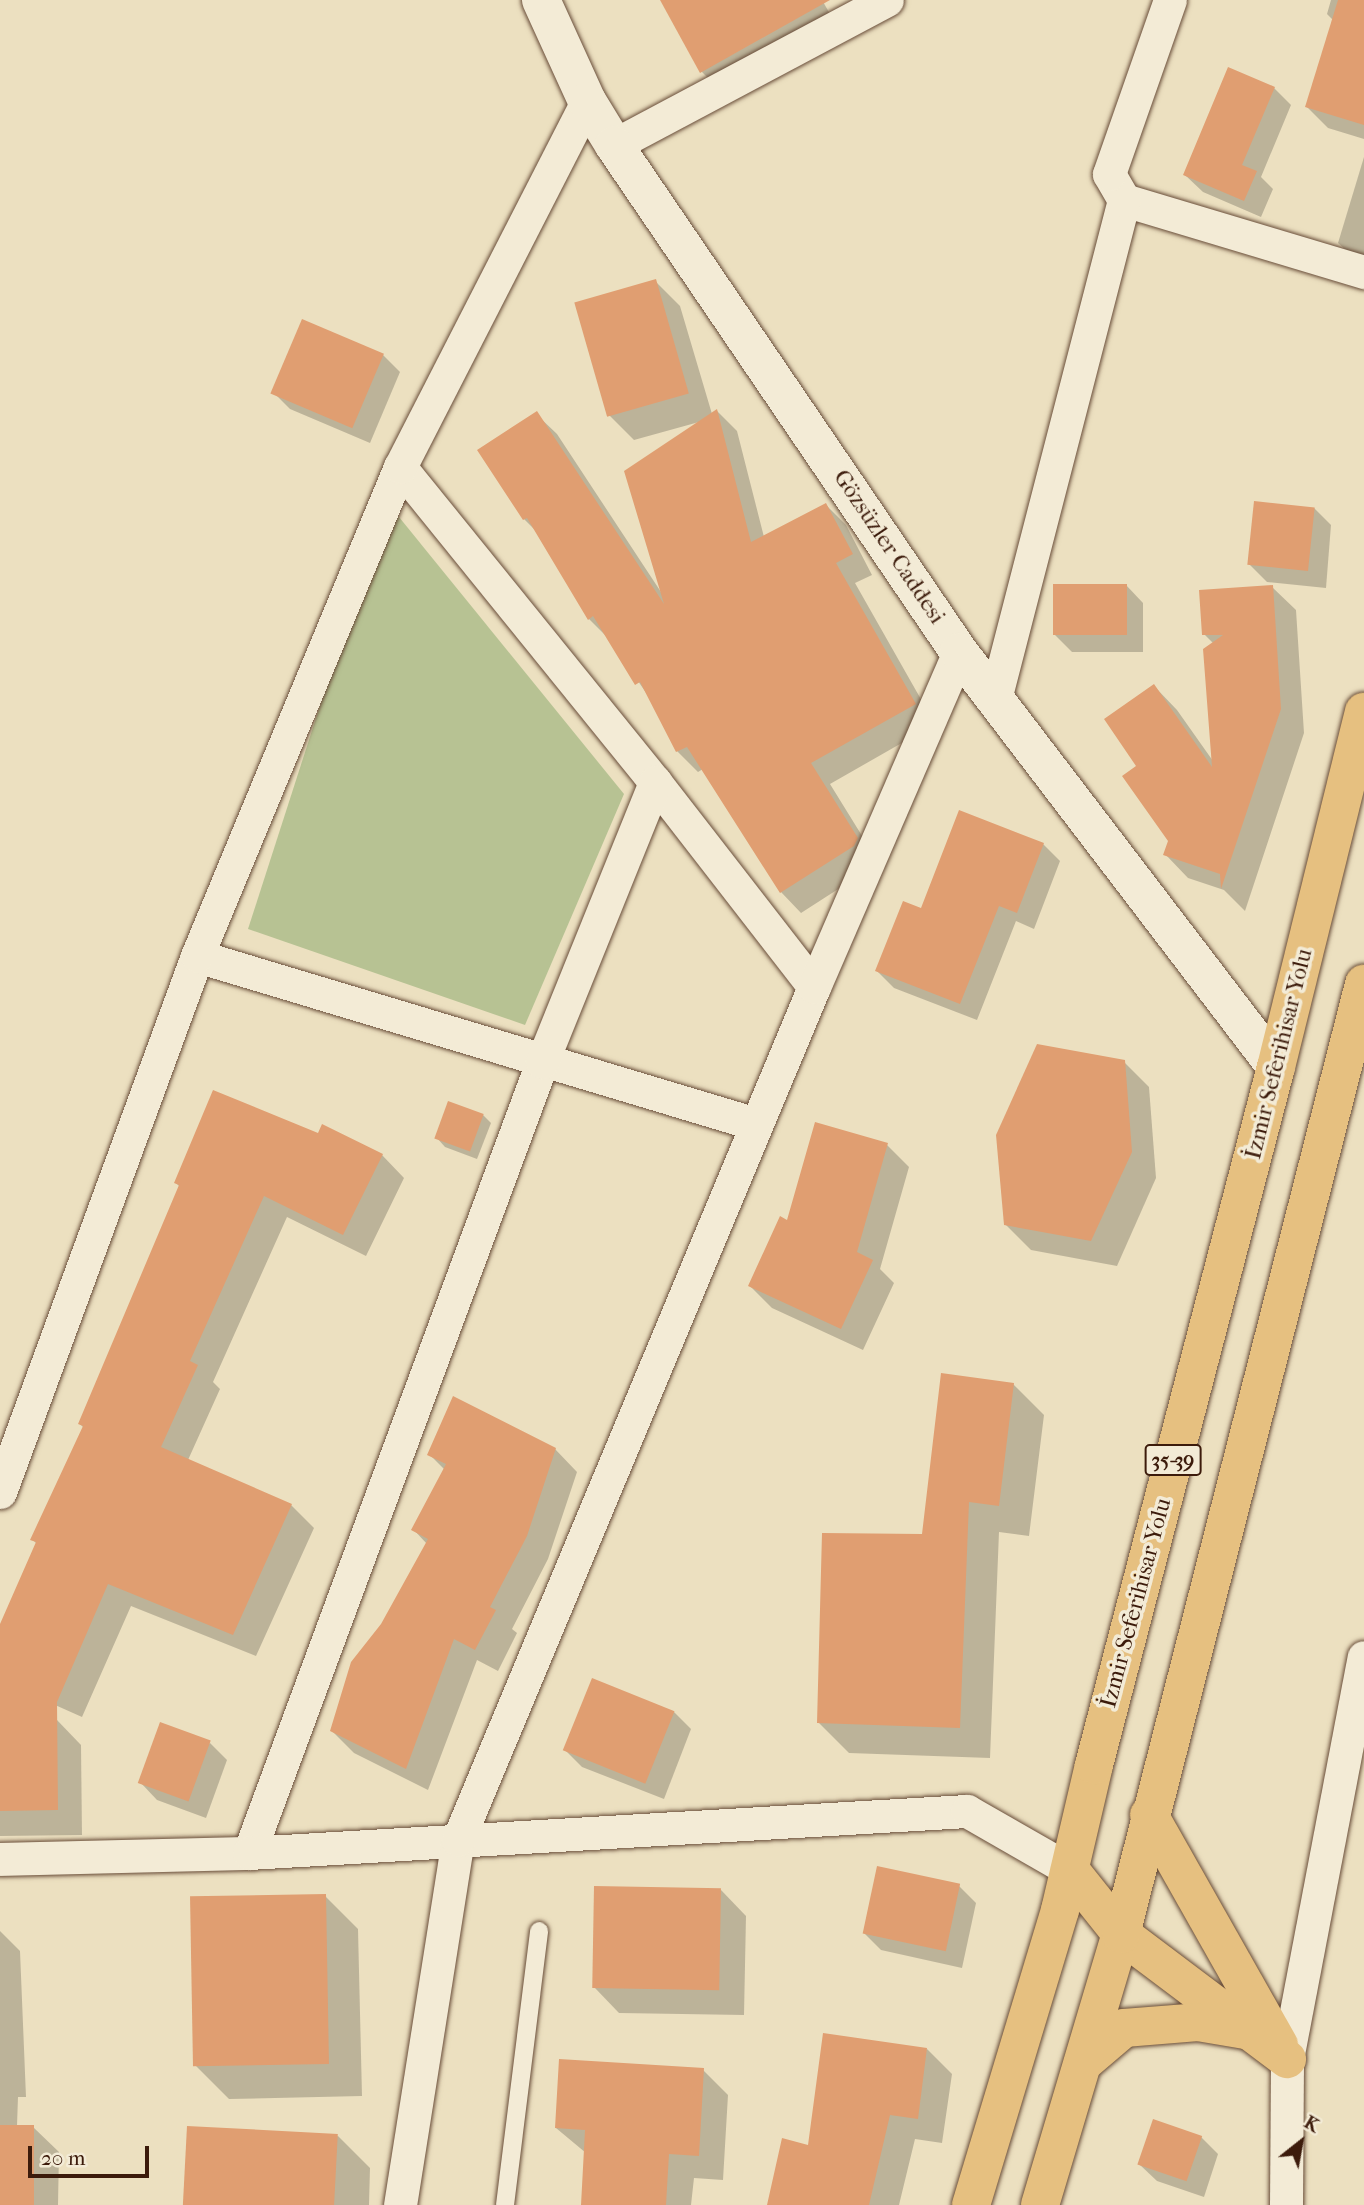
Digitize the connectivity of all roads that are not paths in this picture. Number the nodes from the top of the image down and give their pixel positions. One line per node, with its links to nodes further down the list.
1 (541, 0): 4 (street, Gözsüzler Caddesi)
2 (887, 0): 5 (street)
3 (1170, 0): 6 (street)
4 (587, 101): 5 (street, Gözsüzler Caddesi); 8 (street)
5 (614, 145): 9 (street, Gözsüzler Caddesi)
6 (1124, 200): 7 (street); 10 (street)
7 (1364, 272)
8 (400, 467): 12 (street); 13 (street)
9 (959, 652): 10 (street, Gözsüzler Caddesi); 15 (street)
10 (995, 699): 17 (street, Gözsüzler Caddesi)
11 (1364, 712): 17 (main road, İzmir Seferihisar Yolu / 35-39)
12 (655, 782): 15 (street); 16 (street)
13 (197, 956): 16 (street); 19 (street)
14 (1364, 984): 21 (main road, 35-39)
15 (814, 987): 18 (street)
16 (542, 1062): 18 (street); 23 (street)
17 (1276, 1067): 25 (main road, İzmir Seferihisar Yolu / 35-39)
18 (756, 1124): 22 (street)
19 (0, 1493)
20 (1364, 1657): 29 (street)
21 (1149, 1815): 27 (main road, 35-39); 29 (main road)
22 (458, 1840): 23 (street); 25 (street); 31 (street)
23 (249, 1853): 24 (street)
24 (0, 1859)
25 (1070, 1870): 27 (main road); 33 (main road, İzmir Seferihisar Yolu / 35-39)
26 (539, 1931): 32 (lane)
27 (1121, 1934): 28 (main road); 30 (main road, 35-39)
28 (1248, 2030): 29 (main road); 30 (main road)
29 (1287, 2059): 35 (street)
30 (1083, 2063): 34 (main road, 35-39)
31 (400, 2205)
32 (505, 2205)
33 (971, 2205)
34 (1040, 2205)
35 (1286, 2205)

